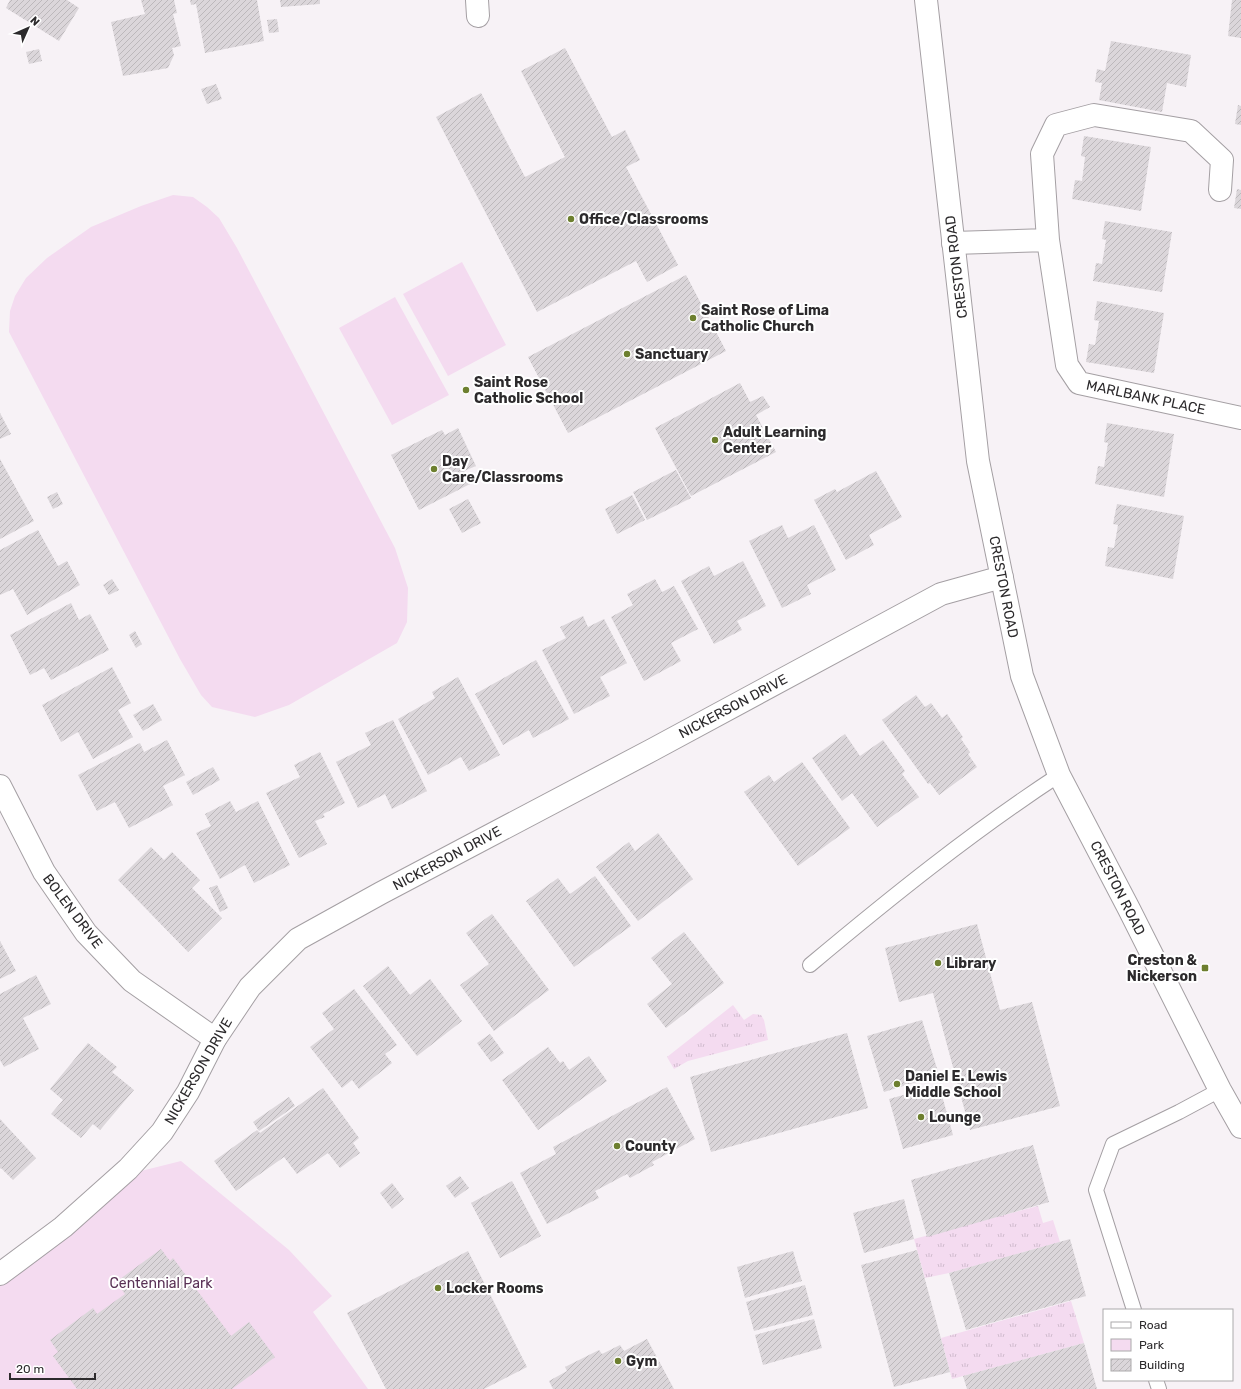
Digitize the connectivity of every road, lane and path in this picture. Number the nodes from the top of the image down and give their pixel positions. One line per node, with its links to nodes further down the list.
1 (926, 0): 4 (street, CRESTON ROAD)
2 (1220, 190): 3 (street, MARLBANK PLACE)
3 (1048, 240): 4 (street); 5 (street, MARLBANK PLACE)
4 (953, 243): 6 (street, CRESTON ROAD)
5 (1241, 418)
6 (1002, 577): 7 (street, CRESTON ROAD); 10 (street, NICKERSON DRIVE)
7 (1059, 775): 9 (lane); 11 (street, CRESTON ROAD)
8 (0, 786): 10 (street, BOLEN DRIVE)
9 (810, 965)
10 (215, 1039): 13 (street, NICKERSON DRIVE)
11 (1220, 1090): 12 (street, CRESTON ROAD); 14 (lane)
12 (1239, 1120)
13 (0, 1274)
14 (1134, 1309)

